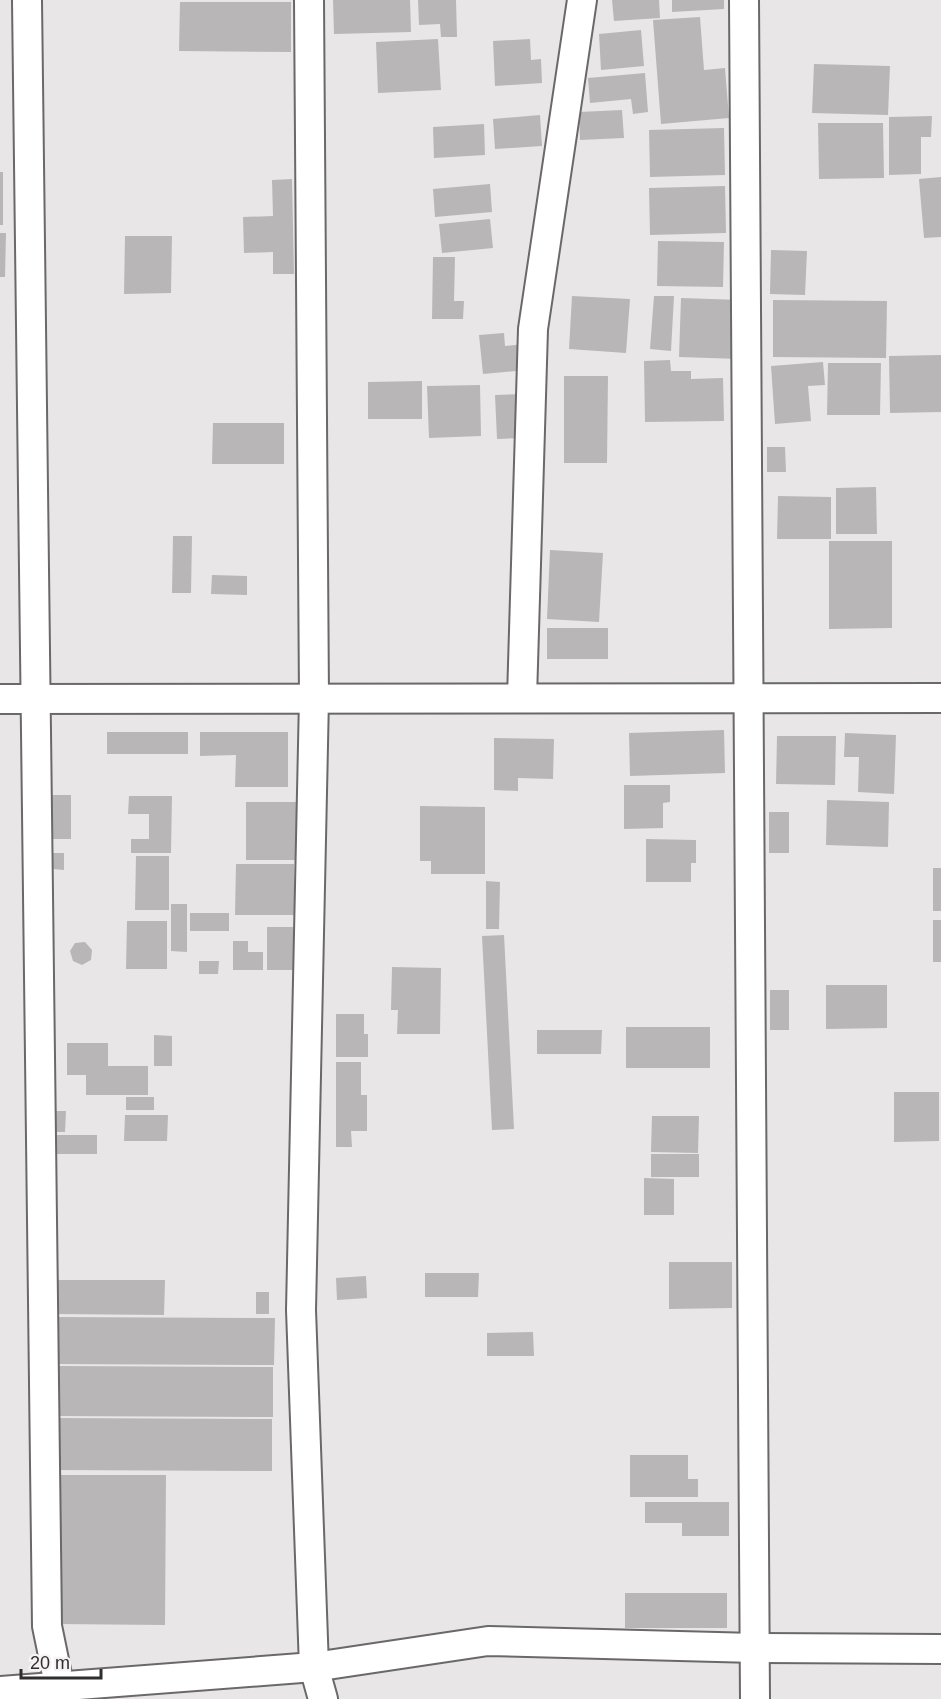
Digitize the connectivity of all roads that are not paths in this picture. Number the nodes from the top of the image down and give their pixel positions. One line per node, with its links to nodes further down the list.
1 (27, 0): 10 (street)
2 (309, 0): 5 (street)
3 (582, 0): 6 (street)
4 (744, 0): 7 (street)
5 (314, 698): 6 (street); 10 (street); 13 (street)
6 (522, 698): 7 (street)
7 (748, 698): 8 (street); 11 (street)
8 (941, 698)
9 (0, 699): 10 (street)
10 (37, 699): 15 (street)
11 (755, 1648): 12 (street); 13 (street); 17 (street)
12 (941, 1649)
13 (314, 1666): 15 (street); 16 (street)
14 (0, 1691): 15 (street)
15 (61, 1693)
16 (323, 1699)
17 (755, 1699)

